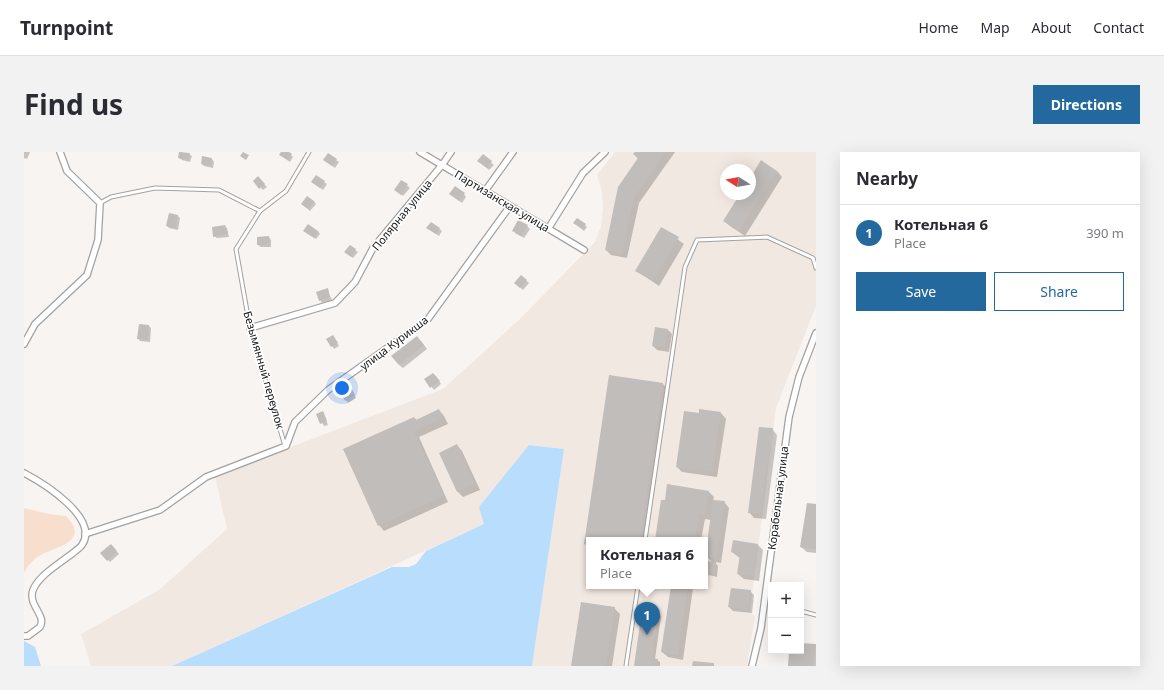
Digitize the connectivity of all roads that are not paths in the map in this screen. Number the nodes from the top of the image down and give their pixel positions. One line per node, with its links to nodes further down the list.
1 (60, 152): 9 (street)
2 (309, 152): 11 (lane, Безымянный переулок)
3 (420, 152): 7 (street, Партизанская улица)
4 (451, 152): 7 (street, Полярная улица)
5 (513, 152): 8 (street)
6 (605, 152): 12 (street)
7 (442, 165): 8 (street, Партизанская улица); 15 (street, Полярная улица)
8 (485, 191): 10 (street, Партизанская улица)
9 (100, 203): 11 (lane); 17 (street)
10 (510, 206): 12 (street, Партизанская улица); 18 (street, улица Курикша)
11 (260, 211): 15 (lane, Безымянный переулок)
12 (548, 229): 13 (street, Партизанская улица)
13 (584, 250)
14 (816, 268): 21 (lane)
15 (250, 328): 18 (lane, Безымянный переулок)
16 (816, 334): 22 (street, Корабельная улица)
17 (24, 344)
18 (286, 446): 20 (street)
19 (24, 474): 20 (street)
20 (85, 534): 27 (street)
21 (645, 537)
22 (770, 582)
23 (638, 589): 28 (lane)
24 (768, 595): 29 (street, Корабельная улица)
25 (804, 612): 26 (lane)
26 (816, 615)
27 (24, 636)
28 (626, 666)
29 (752, 666)

